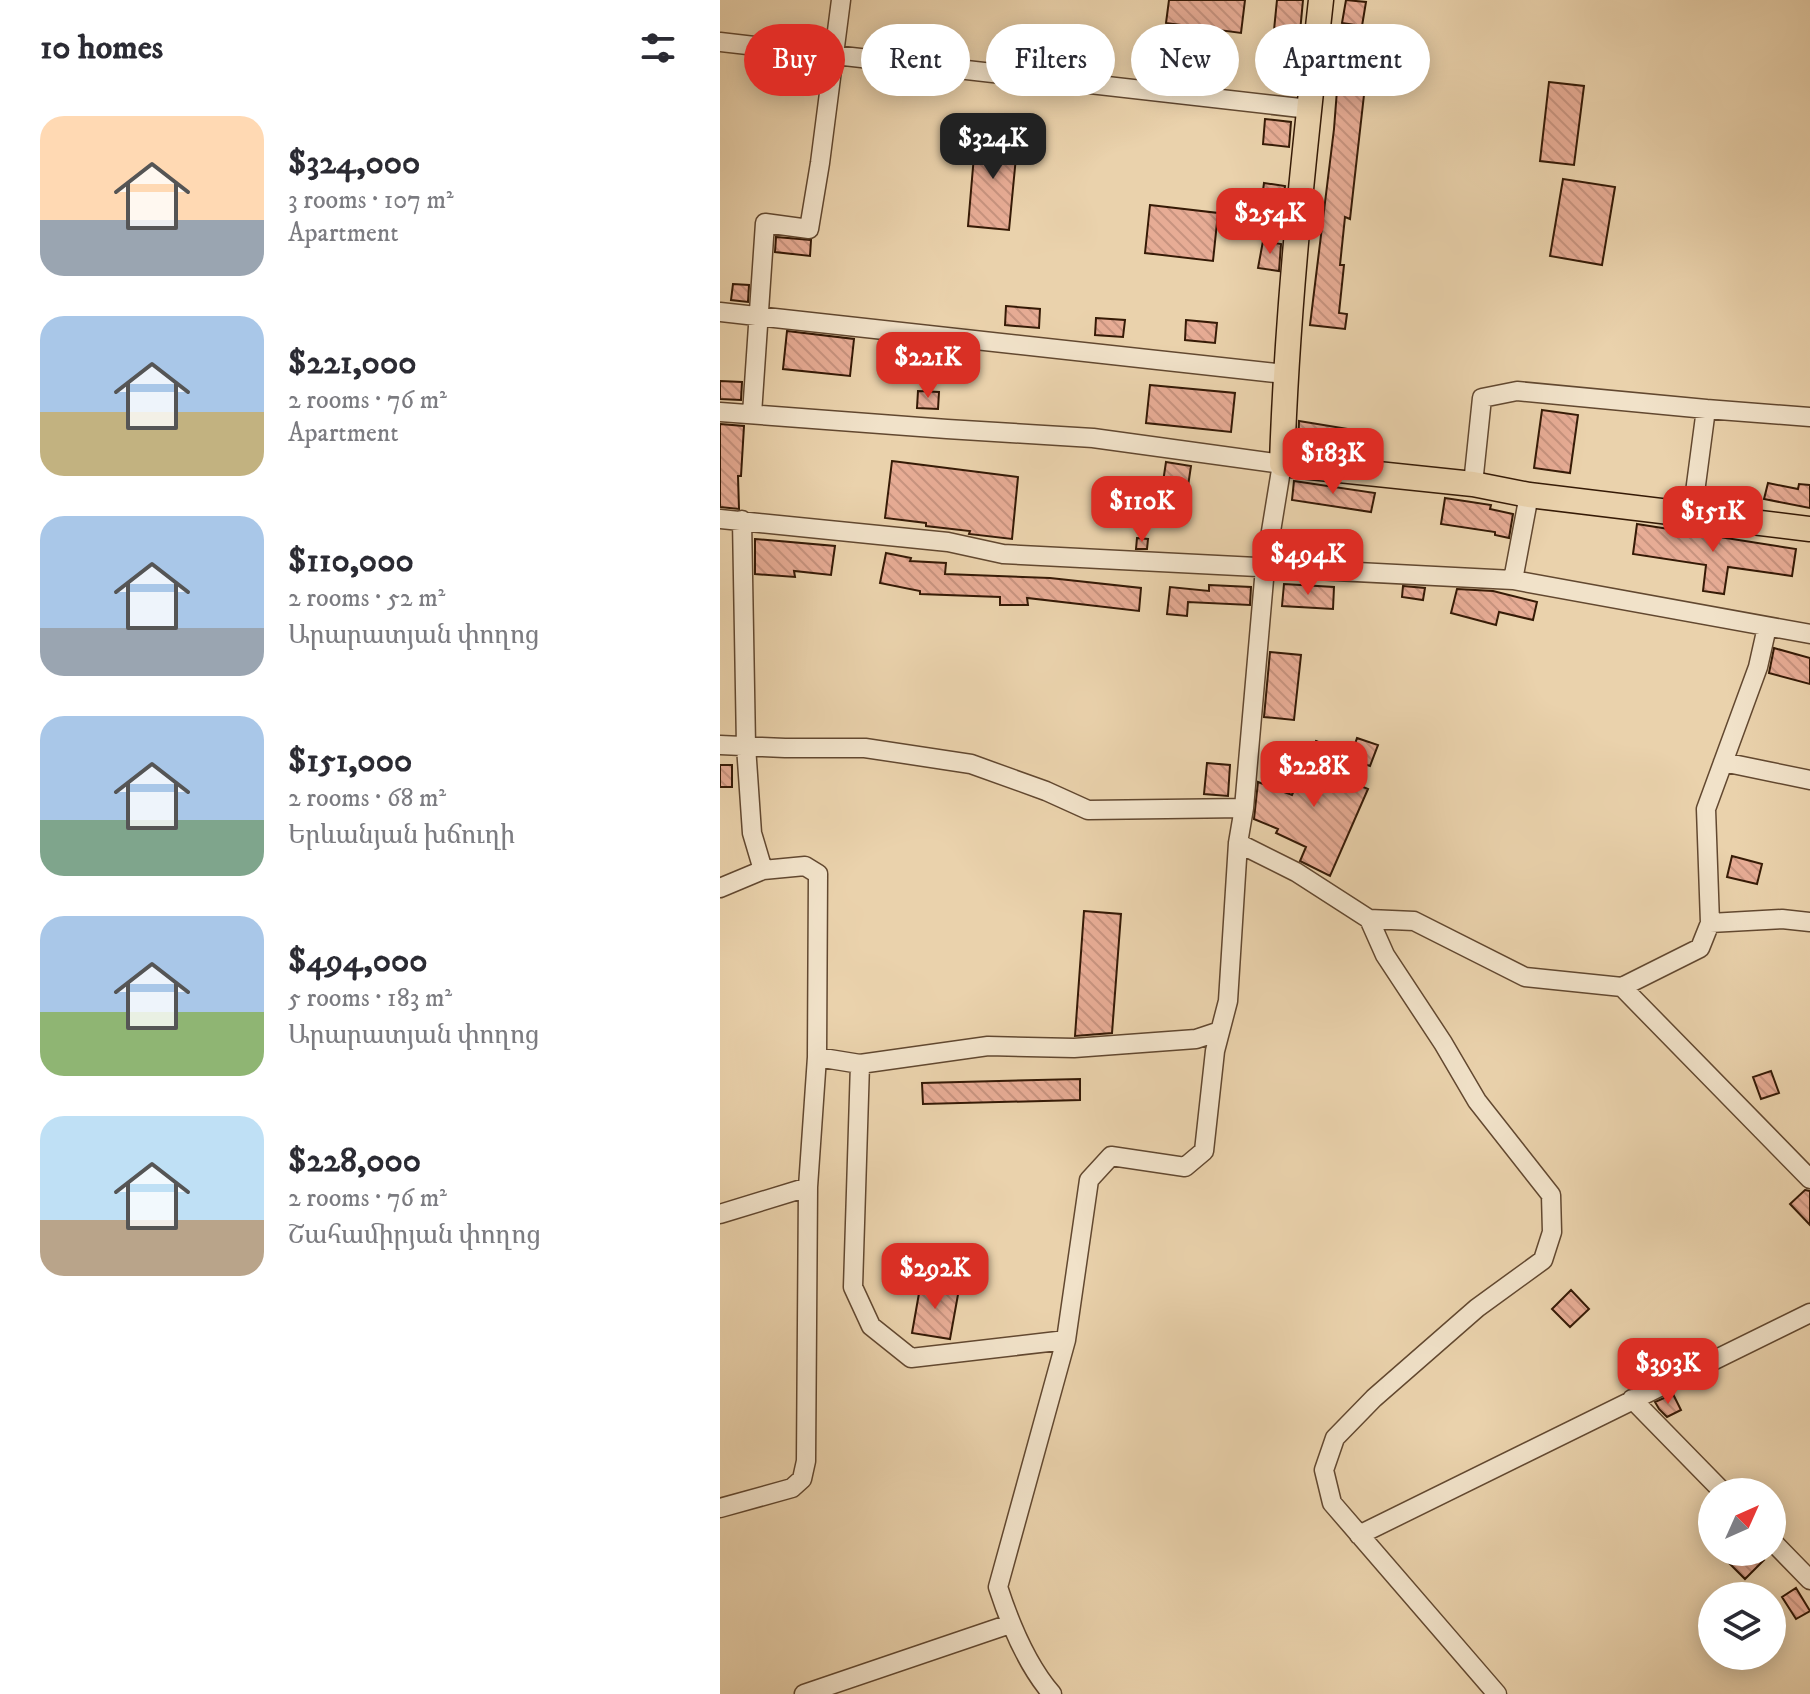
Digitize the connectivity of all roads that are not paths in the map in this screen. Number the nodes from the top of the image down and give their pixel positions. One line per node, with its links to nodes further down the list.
1 (841, 0): 3 (street)
2 (1321, 0): 8 (main road)
3 (838, 24)
4 (720, 42): 5 (street)
5 (744, 45)
6 (845, 56): 8 (street)
7 (829, 96): 10 (street)
8 (1309, 109): 11 (main road)
9 (720, 312): 10 (street)
10 (758, 316): 11 (street); 14 (street)
11 (1285, 374): 16 (main road)
12 (1706, 409): 15 (street); 17 (street); 19 (street)
13 (720, 412): 14 (street)
14 (752, 414): 16 (street)
15 (1810, 417)
16 (1282, 464): 17 (main road); 23 (street)
17 (1473, 484): 18 (main road)
18 (1529, 495): 19 (main road); 24 (street)
19 (1692, 515): 22 (main road)
20 (720, 519): 21 (street)
21 (742, 520): 23 (street); 28 (street)
22 (1810, 529)
23 (1265, 568): 24 (street); 31 (street)
24 (1513, 580): 25 (street)
25 (1767, 627): 26 (street); 29 (street)
26 (1810, 634)
27 (720, 745): 28 (street)
28 (746, 746): 31 (street); 33 (street)
29 (1723, 762): 30 (street); 37 (street)
30 (1810, 780)
31 (1244, 808): 32 (street)
32 (1238, 843): 35 (street); 39 (street)
33 (763, 870): 34 (street); 40 (street)
34 (720, 888)
35 (1369, 919): 38 (street); 50 (street)
36 (1810, 922): 37 (street)
37 (1710, 923): 38 (street)
38 (1622, 987): 42 (street)
39 (1220, 1031): 41 (street); 46 (street)
40 (817, 1057): 41 (street); 43 (street)
41 (860, 1064): 46 (street)
42 (1810, 1179)
43 (808, 1187): 44 (street); 49 (street)
44 (720, 1214)
45 (1810, 1313): 47 (street)
46 (1066, 1340): 53 (street)
47 (1632, 1399): 48 (street); 50 (street)
48 (1709, 1478)
49 (720, 1508)
50 (1359, 1535): 56 (street)
51 (1786, 1555): 52 (street)
52 (1810, 1580)
53 (1010, 1624): 54 (street); 55 (street)
54 (804, 1694)
55 (1052, 1694)
56 (1497, 1694)

